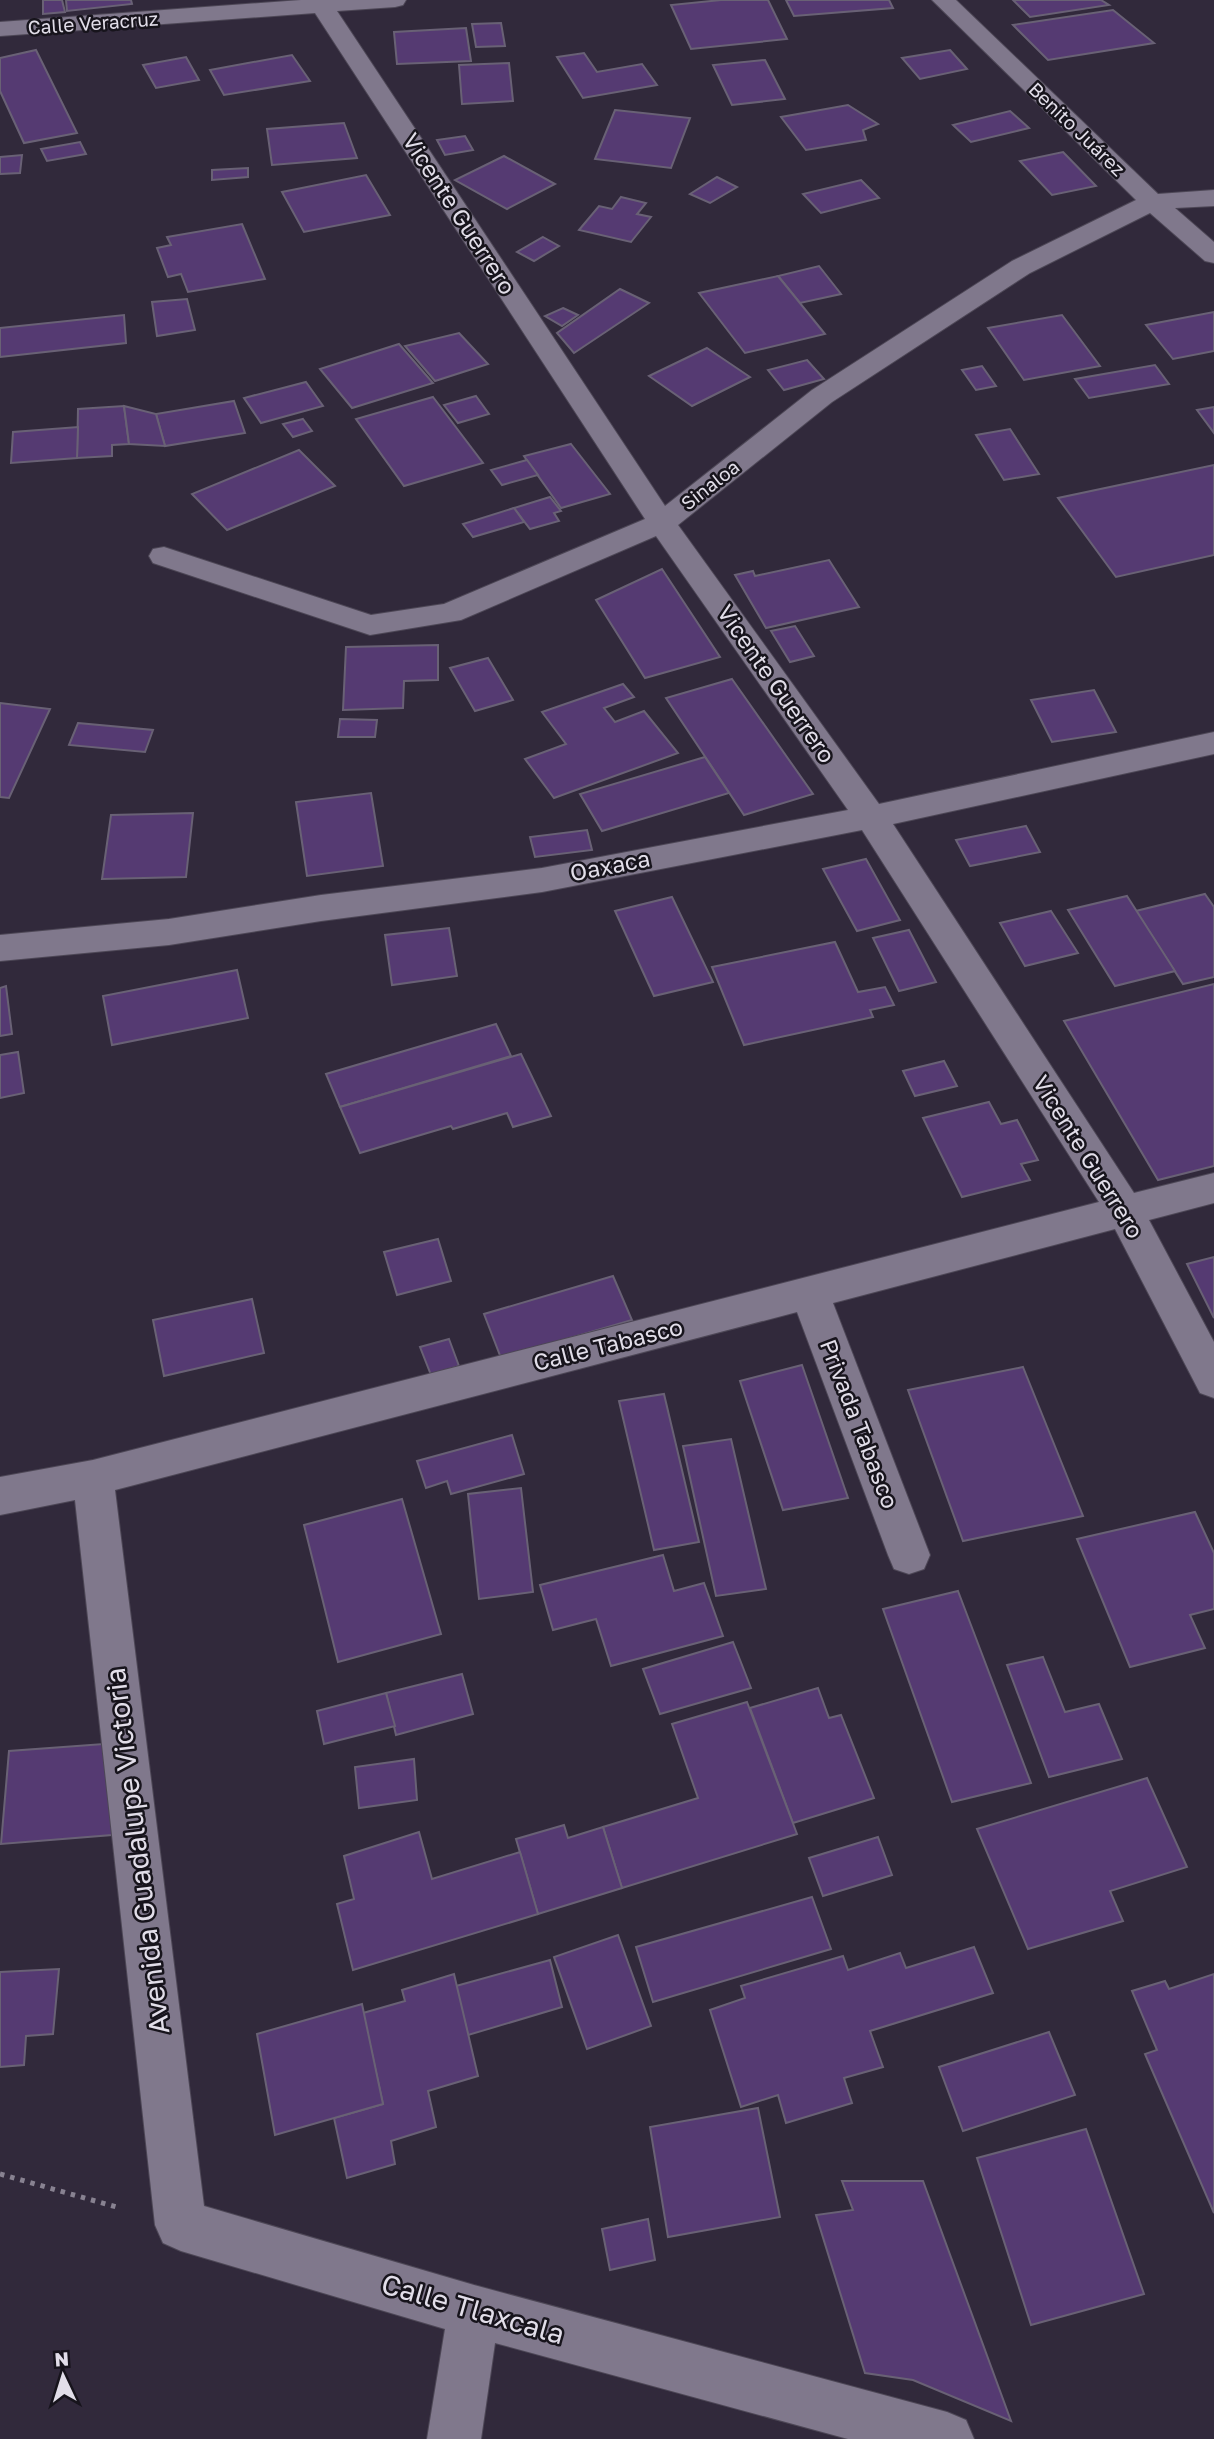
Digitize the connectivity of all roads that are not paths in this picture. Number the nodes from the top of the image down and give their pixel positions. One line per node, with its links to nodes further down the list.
1 (395, 0): 3 (street, Calle Veracruz)
2 (943, 0): 6 (street, Benito Juárez)
3 (320, 3): 4 (street, Calle Veracruz); 8 (street, Vicente Guerrero)
4 (0, 29)
5 (1214, 198): 6 (street, Sinaloa)
6 (1152, 202): 7 (street, Benito Juárez); 8 (street, Sinaloa)
7 (1214, 255)
8 (662, 523): 9 (street, Sinaloa); 11 (street, Vicente Guerrero)
9 (164, 556)
10 (1214, 743): 11 (street, Oaxaca)
11 (871, 817): 12 (street, Oaxaca); 14 (street, Vicente Guerrero)
12 (0, 948)
13 (1214, 1188): 14 (street, Calle Tabasco)
14 (1125, 1211): 15 (street, Calle Tabasco); 16 (street, Vicente Guerrero)
15 (809, 1293): 17 (street, Calle Tabasco); 19 (street, Privada Tabasco)
16 (1214, 1381)
17 (93, 1478): 18 (street, Calle Tabasco); 20 (street, Avenida Guadalupe Victoria)
18 (0, 1496)
19 (909, 1555)
20 (181, 2225): 21 (street, Calle Tlaxcala)
21 (474, 2311): 22 (street); 23 (street, Calle Tlaxcala)
22 (454, 2439)
23 (947, 2439)

